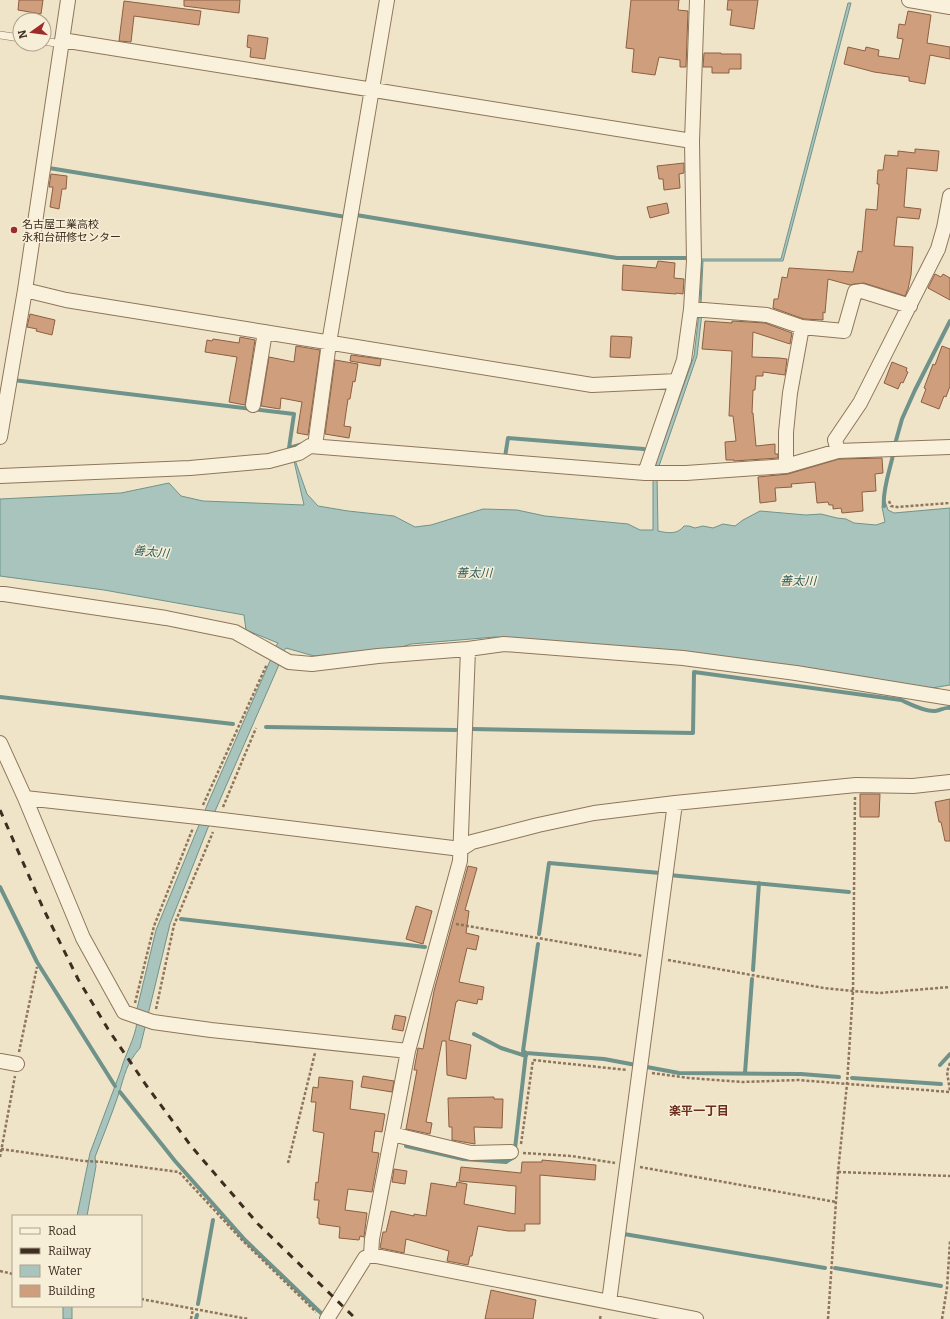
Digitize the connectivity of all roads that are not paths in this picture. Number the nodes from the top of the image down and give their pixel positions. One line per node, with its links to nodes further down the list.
1 (68, 0): 9 (street)
2 (387, 0): 10 (street)
3 (697, 0): 11 (street)
4 (914, 0): 5 (street)
5 (950, 7)
6 (0, 35): 7 (lane)
7 (12, 37)
8 (52, 41): 9 (lane)
9 (62, 42): 10 (street); 13 (street)
10 (373, 89): 11 (street); 18 (street)
11 (692, 141): 15 (street)
12 (950, 196): 14 (street)
13 (25, 290): 17 (street); 21 (street)
14 (910, 306): 16 (street); 24 (street)
15 (691, 309): 16 (street); 19 (street)
16 (802, 327): 25 (street)
17 (265, 332): 18 (street); 20 (street)
18 (329, 343): 19 (street); 22 (street)
19 (677, 381): 26 (street)
20 (252, 406)
21 (0, 437)
22 (315, 446): 26 (street); 27 (street)
23 (950, 447): 24 (street)
24 (838, 451): 25 (street)
25 (786, 466): 26 (street)
26 (645, 473)
27 (0, 476)
28 (0, 594): 29 (street)
29 (468, 649): 30 (street); 35 (street)
30 (950, 698)
31 (0, 743): 33 (street)
32 (950, 782): 34 (street)
33 (25, 798): 35 (street); 36 (street)
34 (675, 803): 35 (street); 42 (street)
35 (461, 849): 36 (street)
36 (408, 1051): 39 (street)
37 (0, 1061): 38 (street)
38 (17, 1064)
39 (392, 1134): 40 (street); 41 (street)
40 (517, 1150)
41 (371, 1255): 42 (street); 43 (street)
42 (609, 1302): 44 (street)
43 (323, 1316)
44 (696, 1319)

